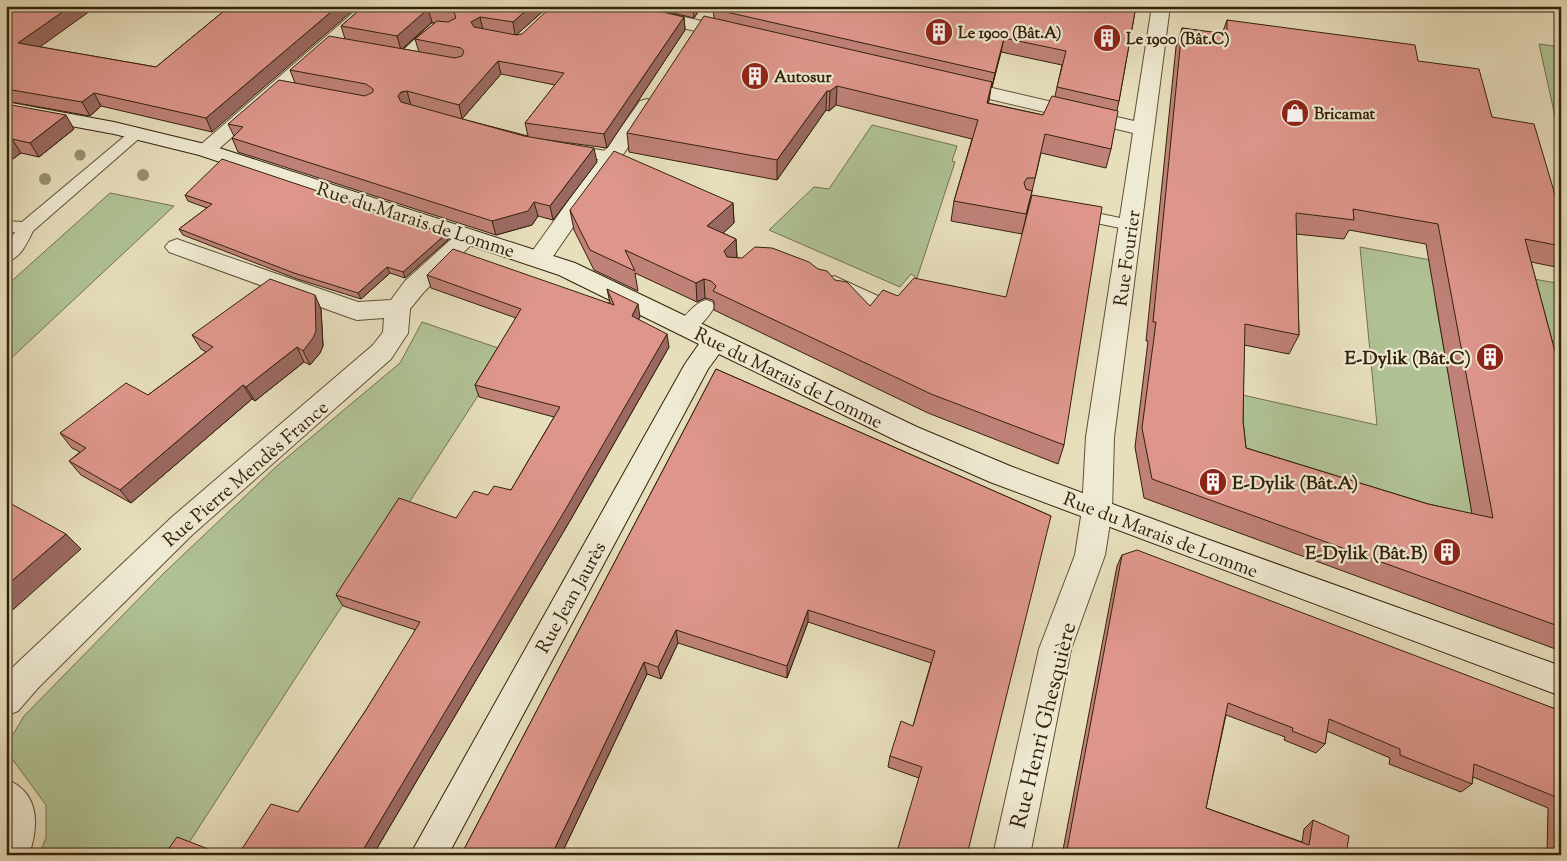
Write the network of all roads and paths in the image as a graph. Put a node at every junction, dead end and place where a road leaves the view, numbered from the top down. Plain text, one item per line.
1 (372, 6) edge
2 (611, 6) edge
3 (713, 6) edge
4 (1161, 6) edge
5 (452, 30) edge
6 (695, 33) junction
7 (754, 39) edge
8 (423, 59) edge
9 (935, 81) edge
10 (660, 87) edge
11 (6, 108) edge
12 (1144, 130) junction
13 (136, 133) junction
14 (556, 148) edge
15 (206, 150) junction
16 (613, 156) junction
17 (1029, 204) edge
18 (1130, 225) junction
19 (6, 226) edge
20 (26, 228) junction
21 (467, 237) junction
22 (177, 247) dead end
23 (6, 256) edge
24 (539, 259) junction
25 (821, 276) edge
26 (872, 300) edge
27 (706, 306) edge
28 (398, 308) junction
29 (686, 327) junction
30 (714, 341) junction
31 (1097, 510) junction
32 (1561, 681) edge
33 (6, 700) edge
34 (6, 797) edge
35 (10, 855) edge
36 (428, 855) edge
37 (1011, 855) edge

1 - 15 street
2 - 6 street
3 - 6 street
4 - 12 street, Rue Fourier
5 - 8 lane
6 - 7 street
9 - 12 street
10 - 16 street
11 - 13 street, Rue du Marais de Lomme
12 - 18 street, Rue Fourier
13 - 15 street, Rue du Marais de Lomme
13 - 20 lane
14 - 16 lane
15 - 21 street, Rue du Marais de Lomme
16 - 24 street
17 - 18 lane
18 - 31 street, Rue Fourier
19 - 20 lane
20 - 23 lane
21 - 24 street, Rue du Marais de Lomme
21 - 28 street
22 - 28 street
24 - 29 street, Rue du Marais de Lomme
25 - 26 lane
27 - 29 lane
28 - 33 street, Rue Pierre Mendès France
29 - 30 street, Rue du Marais de Lomme
30 - 31 street, Rue du Marais de Lomme
30 - 36 street, Rue Jean Jaurès
31 - 32 street, Rue du Marais de Lomme
31 - 37 street, Rue Henri Ghesquière
34 - 35 street

